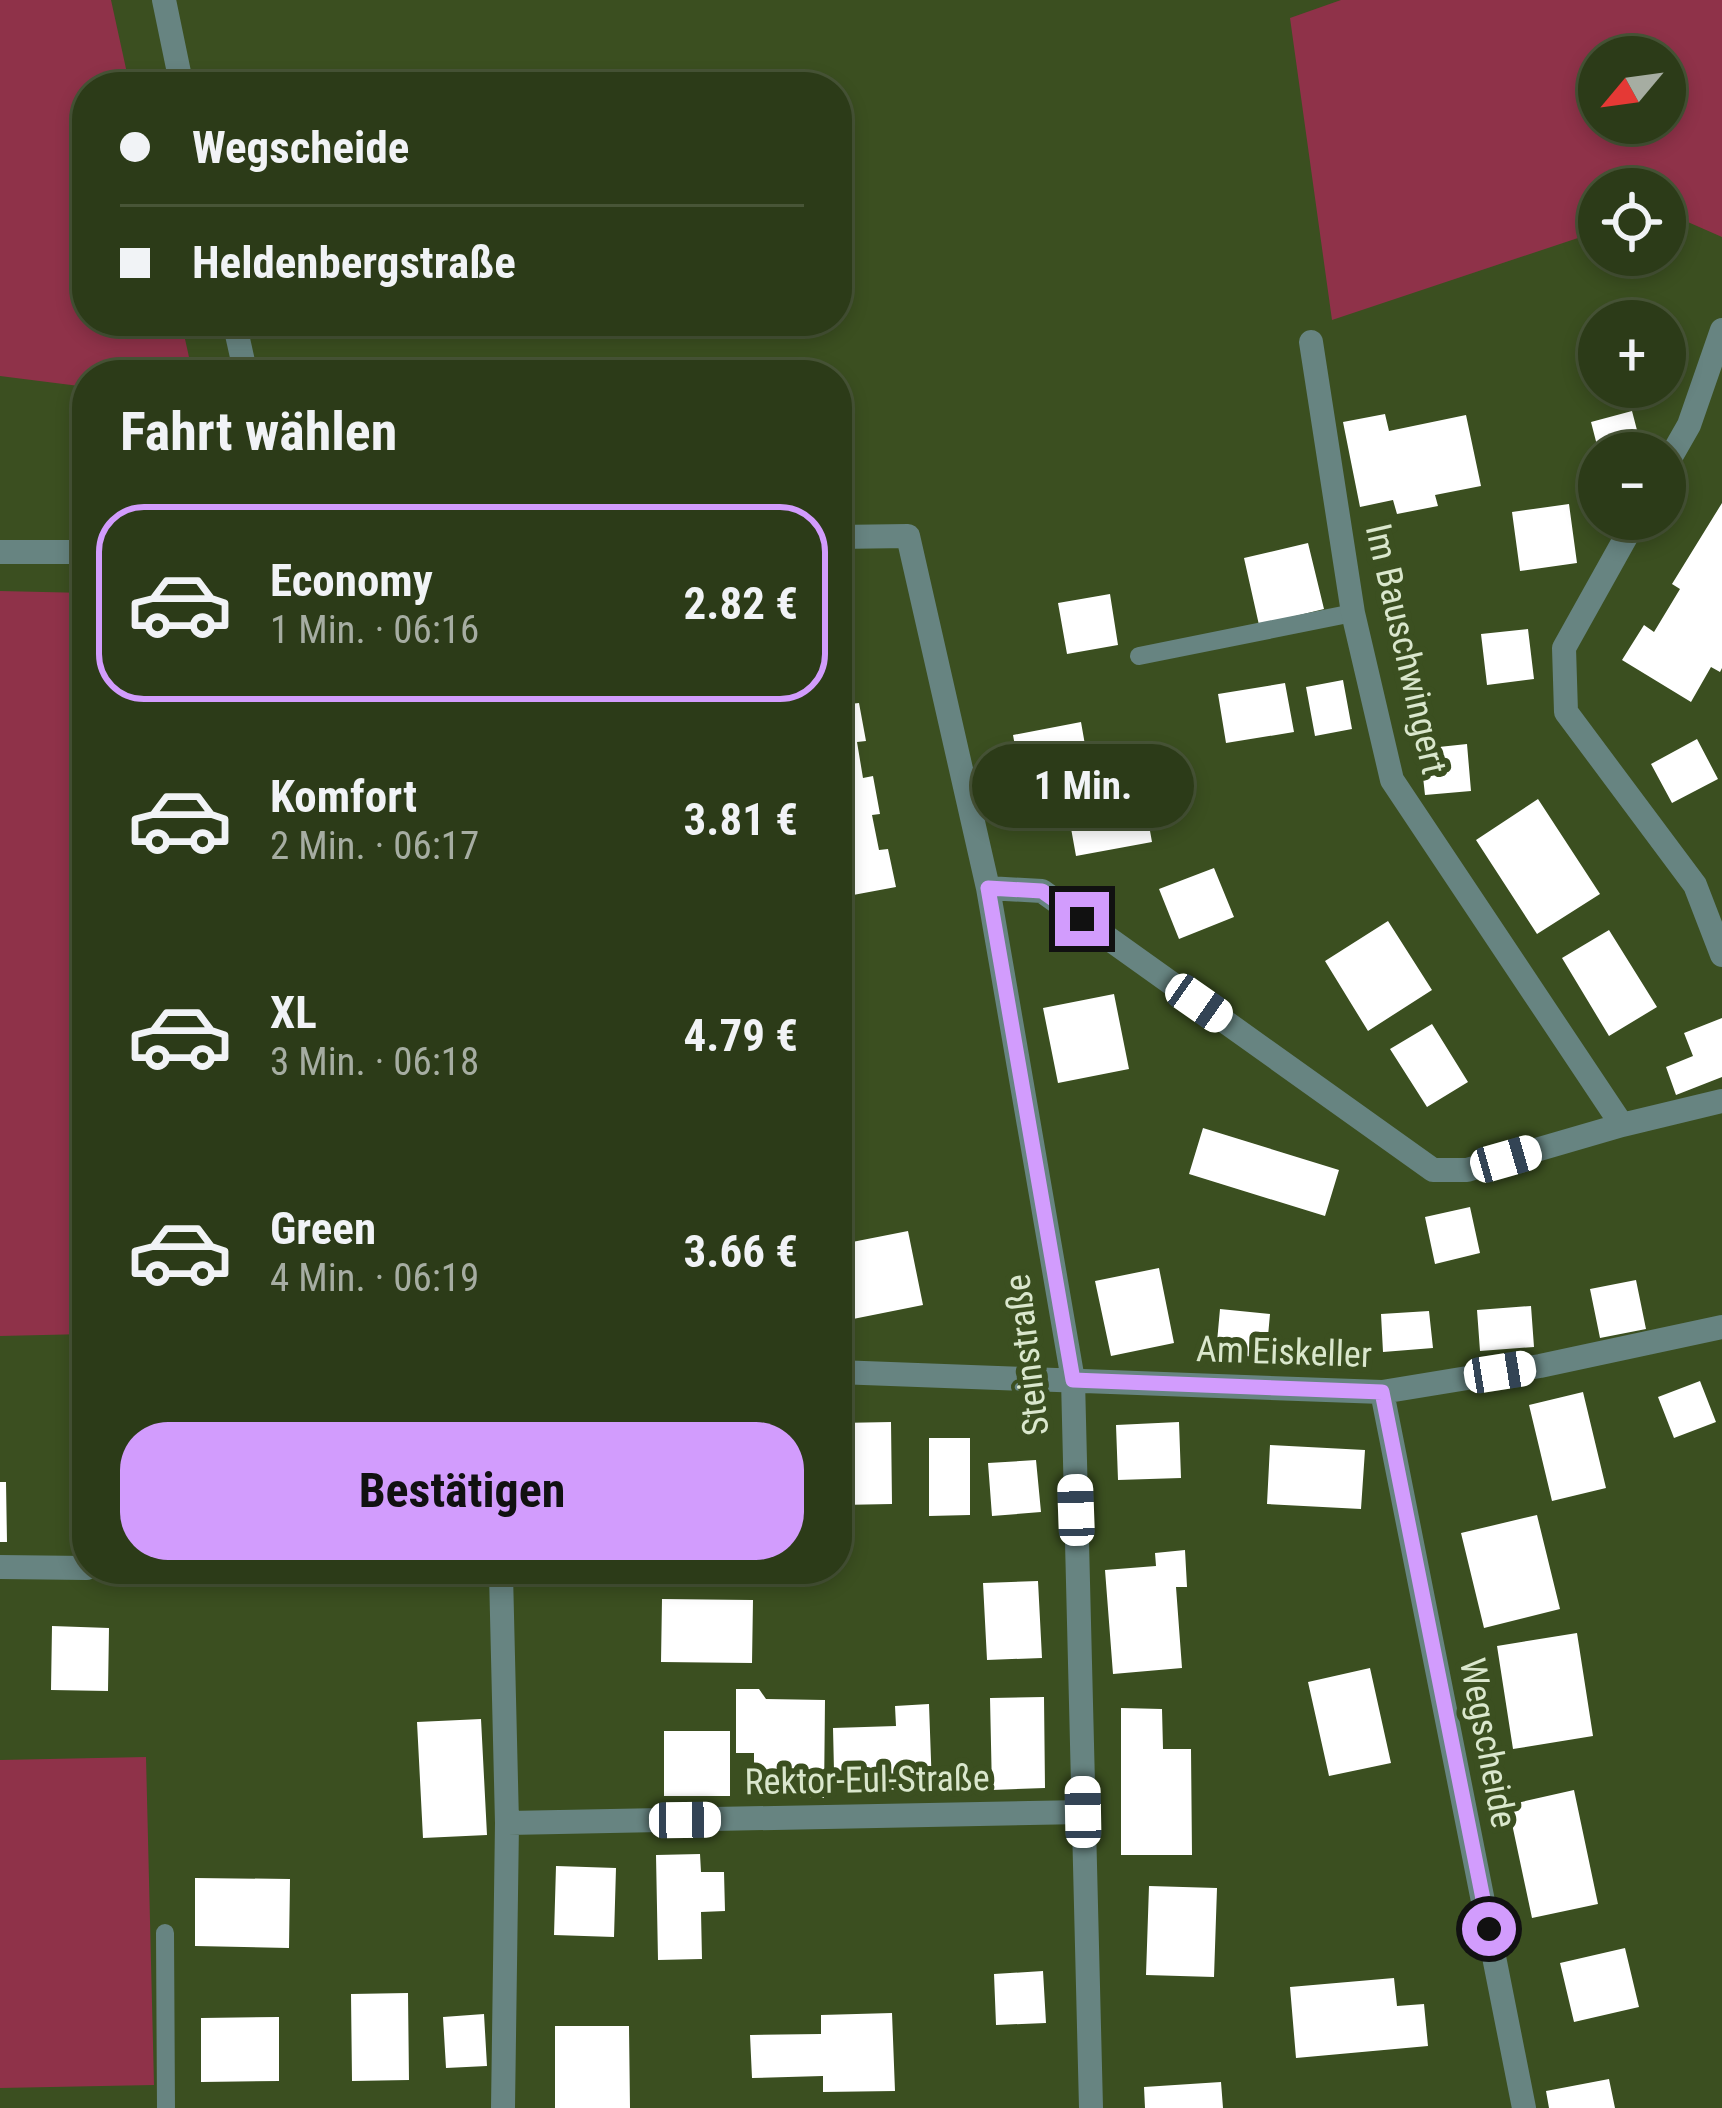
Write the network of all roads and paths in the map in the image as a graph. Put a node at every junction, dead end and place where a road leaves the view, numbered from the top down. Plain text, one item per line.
1 (164, 0) edge
2 (179, 72) edge
3 (1722, 330) edge
4 (1311, 343) dead end
5 (1685, 432) edge
6 (852, 538) edge
7 (1624, 540) edge
8 (0, 552) edge
9 (72, 552) edge
10 (1353, 614) junction
11 (1139, 656) dead end
12 (988, 888) junction
13 (1722, 956) edge
14 (1722, 1101) edge
15 (1622, 1125) junction
16 (1722, 1327) edge
17 (852, 1373) edge
18 (1073, 1380) junction
19 (1382, 1392) junction
20 (0, 1567) edge
21 (72, 1568) edge
22 (501, 1584) edge
23 (1083, 1812) junction
24 (507, 1823) junction
25 (165, 1934) dead end
26 (166, 2108) edge
27 (503, 2108) edge
28 (1091, 2108) edge
29 (1524, 2108) edge

1 - 2 street
3 - 5 street
4 - 10 street, Im Bauschwingert
6 - 12 street, Steinstraße
7 - 13 street
8 - 9 street
10 - 11 lane
10 - 15 street, Im Bauschwingert
12 - 15 street
12 - 18 street, Steinstraße
14 - 15 street
16 - 19 street, Am Eiskeller
17 - 18 street, Am Eiskeller
18 - 19 street, Am Eiskeller
18 - 23 street, Steinstraße
19 - 29 street, Wegscheide
20 - 21 street
22 - 24 street
23 - 24 street, Rektor-Eul-Straße
23 - 28 street, Steinstraße
24 - 27 street
25 - 26 lane

